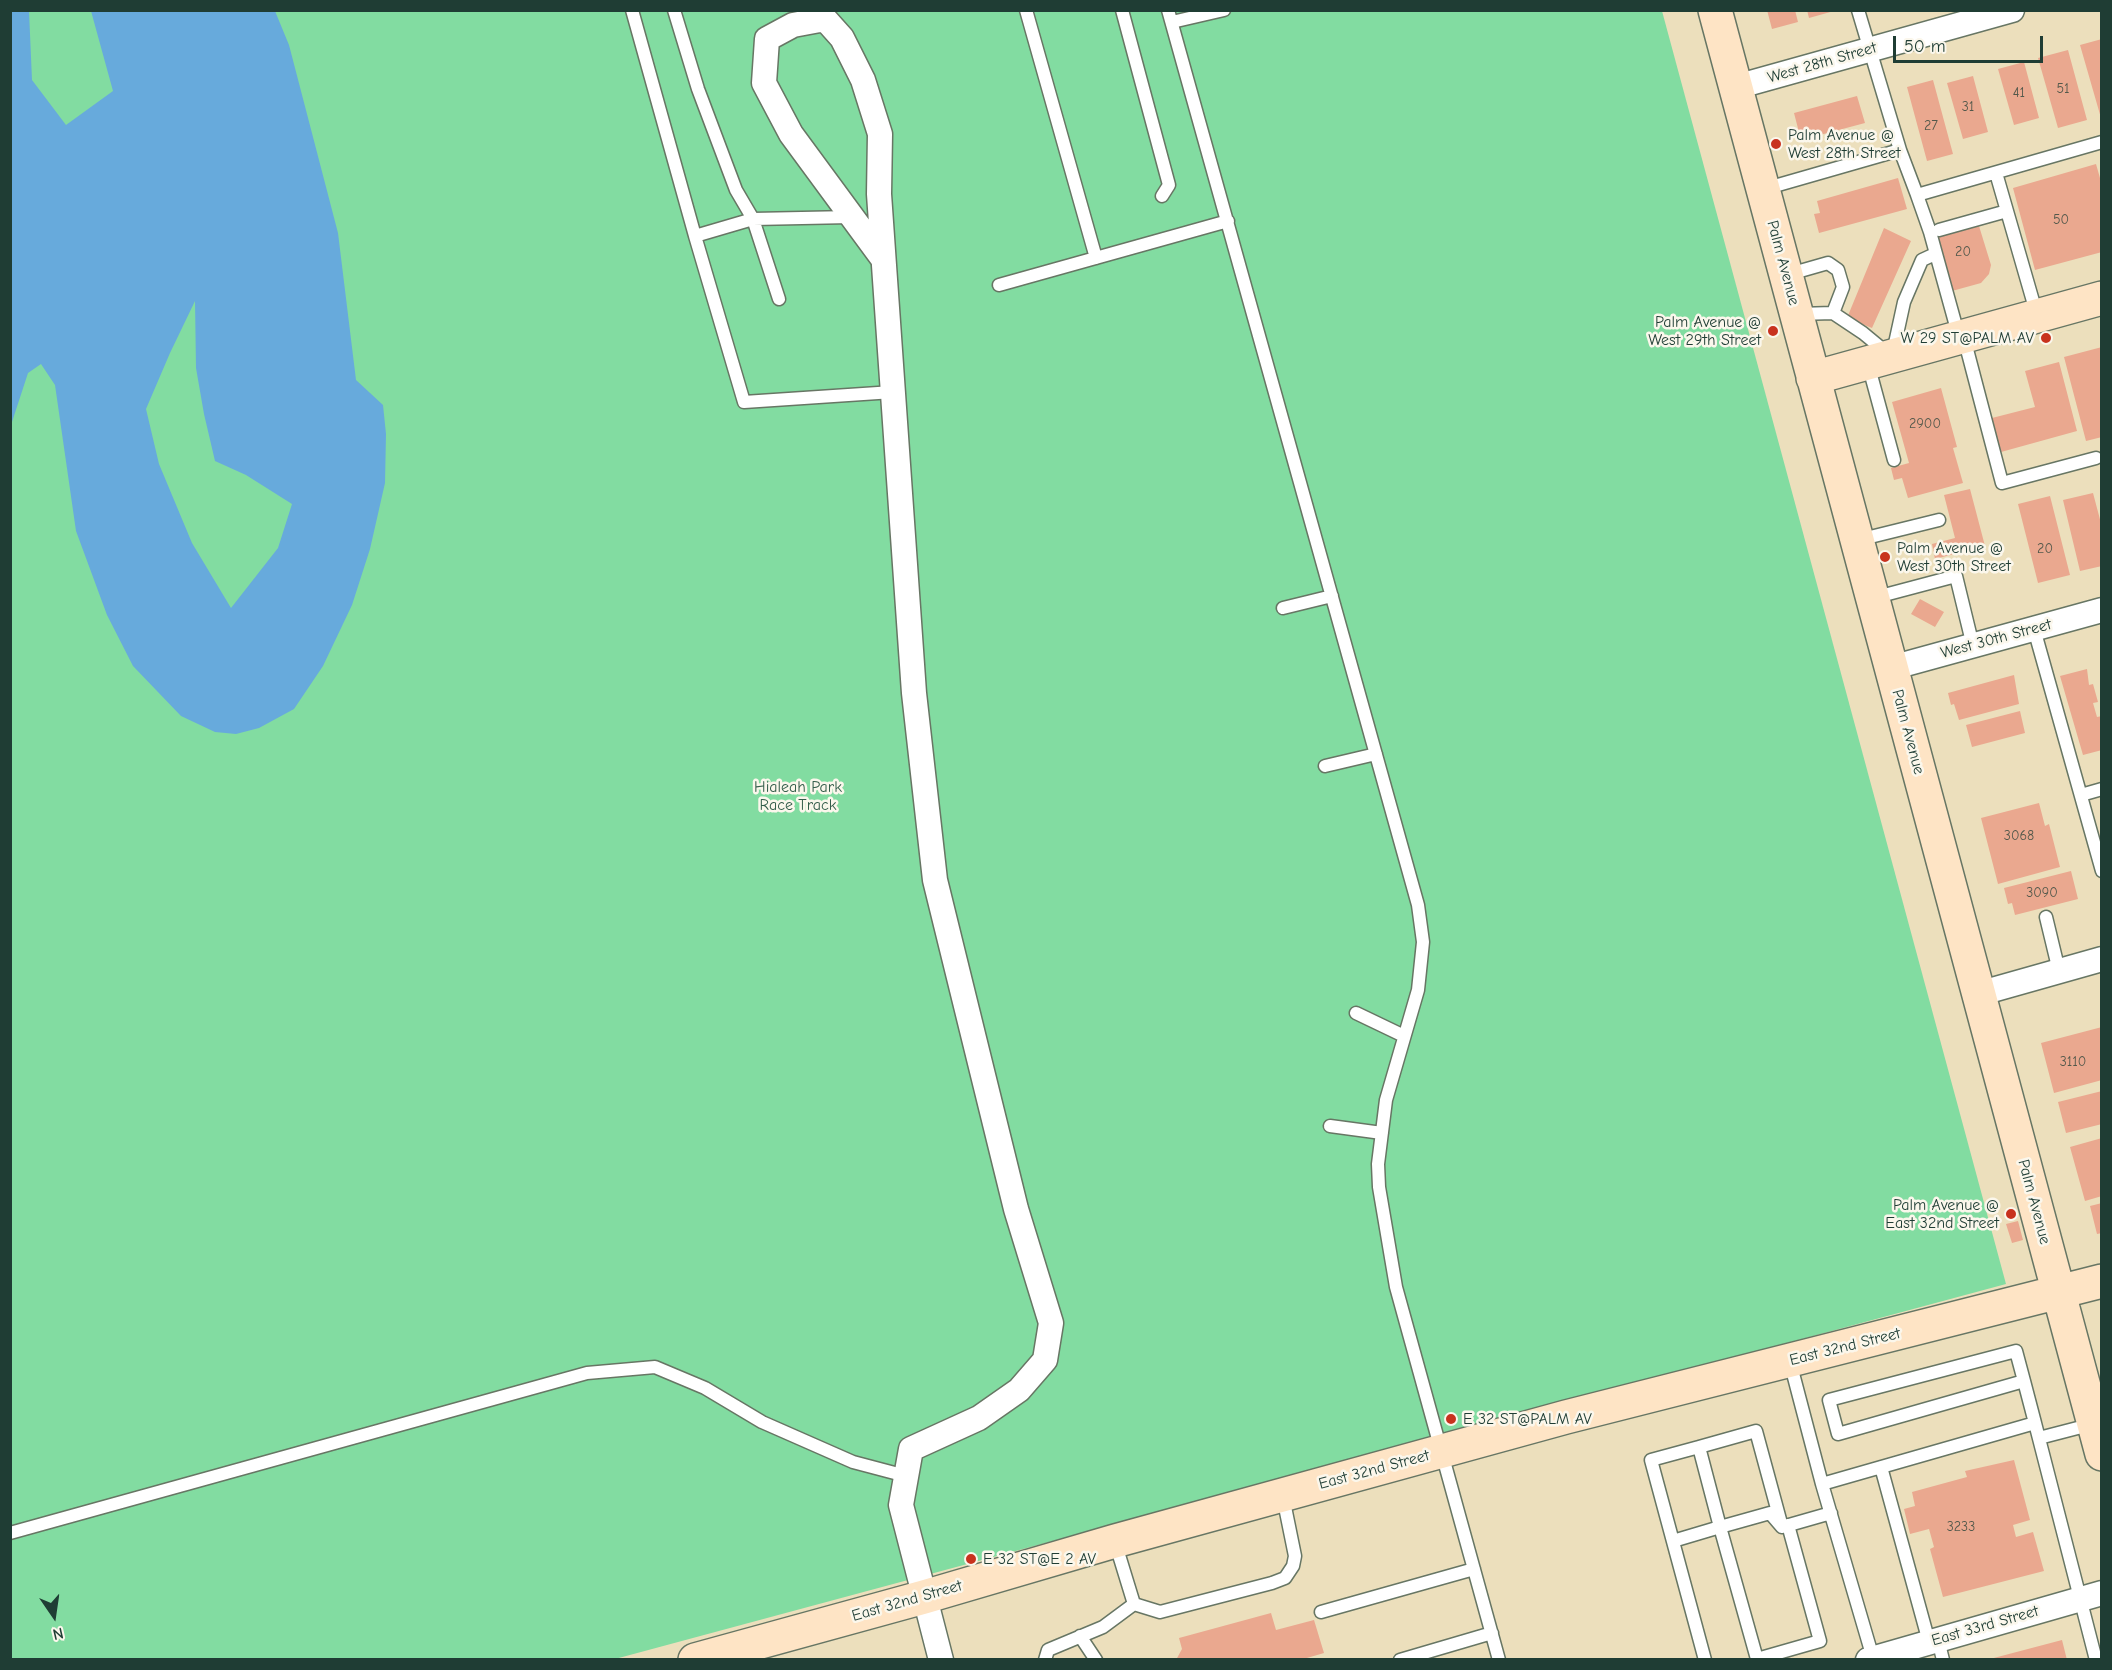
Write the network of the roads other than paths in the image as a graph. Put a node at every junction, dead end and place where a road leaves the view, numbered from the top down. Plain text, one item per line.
1 (632, 10) edge
2 (674, 10) edge
3 (1026, 10) edge
4 (1122, 10) edge
5 (1224, 10) edge
6 (1715, 10) edge
7 (1858, 10) edge
8 (2012, 10) edge
9 (1170, 16) edge
10 (1869, 49) junction
11 (1736, 87) junction
12 (2102, 142) edge
13 (1900, 150) junction
14 (1996, 173) junction
15 (1763, 189) junction
16 (1917, 195) junction
17 (1162, 196) dead end
18 (2007, 211) junction
19 (851, 217) junction
20 (753, 219) junction
21 (1228, 221) junction
22 (1939, 230) dead end
23 (695, 236) junction
24 (1935, 254) junction
25 (1096, 258) junction
26 (883, 259) junction
27 (1786, 275) junction
28 (999, 285) dead end
29 (2102, 298) edge
30 (779, 299) dead end
31 (1833, 313) junction
32 (1796, 314) junction
33 (2037, 316) junction
34 (1961, 337) junction
35 (1880, 360) junction
36 (1813, 378) junction
37 (893, 392) junction
38 (2096, 458) dead end
39 (1894, 460) dead end
40 (1939, 520) dead end
41 (1857, 540) junction
42 (1332, 596) junction
43 (1872, 598) junction
44 (1283, 608) dead end
45 (2102, 610) edge
46 (2034, 629) junction
47 (1973, 646) junction
48 (1891, 668) junction
49 (1376, 754) junction
50 (1325, 766) dead end
51 (2102, 789) edge
52 (2080, 795) junction
53 (2102, 870) edge
54 (2046, 917) dead end
55 (2102, 959) edge
56 (2059, 971) junction
57 (1978, 994) junction
58 (1356, 1013) dead end
59 (1404, 1036) junction
60 (1330, 1126) dead end
61 (1382, 1133) junction
62 (2102, 1281) edge
63 (2058, 1293) junction
64 (1790, 1360) junction
65 (2024, 1381) junction
66 (2035, 1423) junction
67 (2039, 1438) junction
68 (2097, 1439) edge
69 (1699, 1447) junction
70 (1441, 1451) junction
71 (1881, 1467) junction
72 (906, 1476) junction
73 (1822, 1484) junction
74 (1283, 1495) junction
75 (1831, 1513) junction
76 (1785, 1526) junction
77 (1720, 1527) junction
78 (10, 1533) edge
79 (1115, 1540) junction
80 (1673, 1541) junction
81 (1474, 1569) junction
82 (2091, 1596) edge
83 (924, 1597) junction
84 (1134, 1604) junction
85 (1321, 1612) dead end
86 (1492, 1633) junction
87 (1080, 1636) junction
88 (1937, 1647) edge
89 (694, 1659) edge
90 (941, 1659) edge
91 (1045, 1659) edge
92 (1096, 1659) edge
93 (1400, 1659) edge
94 (1499, 1659) edge
95 (1705, 1659) edge
96 (1756, 1659) edge
97 (1870, 1659) edge
98 (2096, 1659) edge

1 - 23 lane
2 - 20 lane
3 - 25 lane
4 - 17 lane
5 - 9 lane
6 - 11 street, Palm Avenue
7 - 10 lane
8 - 10 street, West 28th Street
9 - 21 lane
10 - 11 street, West 28th Street
10 - 13 lane
11 - 15 street, Palm Avenue
12 - 14 lane
13 - 15 lane
13 - 16 lane
14 - 16 lane
14 - 18 lane
15 - 27 street, Palm Avenue
16 - 24 lane
18 - 22 lane
18 - 33 lane
19 - 20 lane
19 - 26 street
19 - 26 street
20 - 23 lane
20 - 30 lane
21 - 25 lane
21 - 42 lane
23 - 37 lane
24 - 34 lane
24 - 35 lane
25 - 28 lane
26 - 37 street
27 - 31 lane
27 - 32 street, Palm Avenue
29 - 33 street
31 - 32 lane
31 - 35 lane
32 - 36 street, Palm Avenue
33 - 34 street
34 - 35 street
34 - 38 lane
35 - 36 street
35 - 39 lane
36 - 41 street, Palm Avenue
37 - 72 street
40 - 41 lane
41 - 43 street, Palm Avenue
42 - 44 lane
42 - 49 lane
43 - 47 lane
43 - 48 street, Palm Avenue
45 - 46 street, West 30th Street
46 - 47 street, West 30th Street
46 - 52 lane
47 - 48 street, West 30th Street
48 - 57 street, Palm Avenue
49 - 50 lane
49 - 59 lane
51 - 52 lane
52 - 53 lane
54 - 56 lane
55 - 56 street
56 - 57 street
57 - 63 street, Palm Avenue
58 - 59 lane
59 - 61 lane
60 - 61 lane
61 - 70 lane
62 - 63 street, East 32nd Street
63 - 64 street, East 32nd Street
63 - 68 street, Palm Avenue
64 - 70 street, East 32nd Street
64 - 73 lane
65 - 65 lane
65 - 66 lane
66 - 67 lane
66 - 71 lane
67 - 68 lane
67 - 82 lane
69 - 76 lane
69 - 77 lane
69 - 80 lane
70 - 74 street, East 32nd Street
70 - 81 lane
71 - 73 lane
71 - 88 lane
72 - 78 lane
72 - 83 street
73 - 75 lane
74 - 79 street, East 32nd Street
74 - 84 lane
75 - 76 lane
75 - 97 lane
76 - 77 lane
76 - 96 lane
77 - 80 lane
77 - 96 lane
79 - 83 street, East 32nd Street
79 - 84 lane
80 - 95 lane
81 - 85 lane
81 - 86 lane
82 - 88 street, East 33rd Street
82 - 98 lane
83 - 89 street, East 32nd Street
83 - 90 street
84 - 87 lane
86 - 93 lane
86 - 94 lane
87 - 91 lane
87 - 92 lane
88 - 97 street, East 33rd Street

